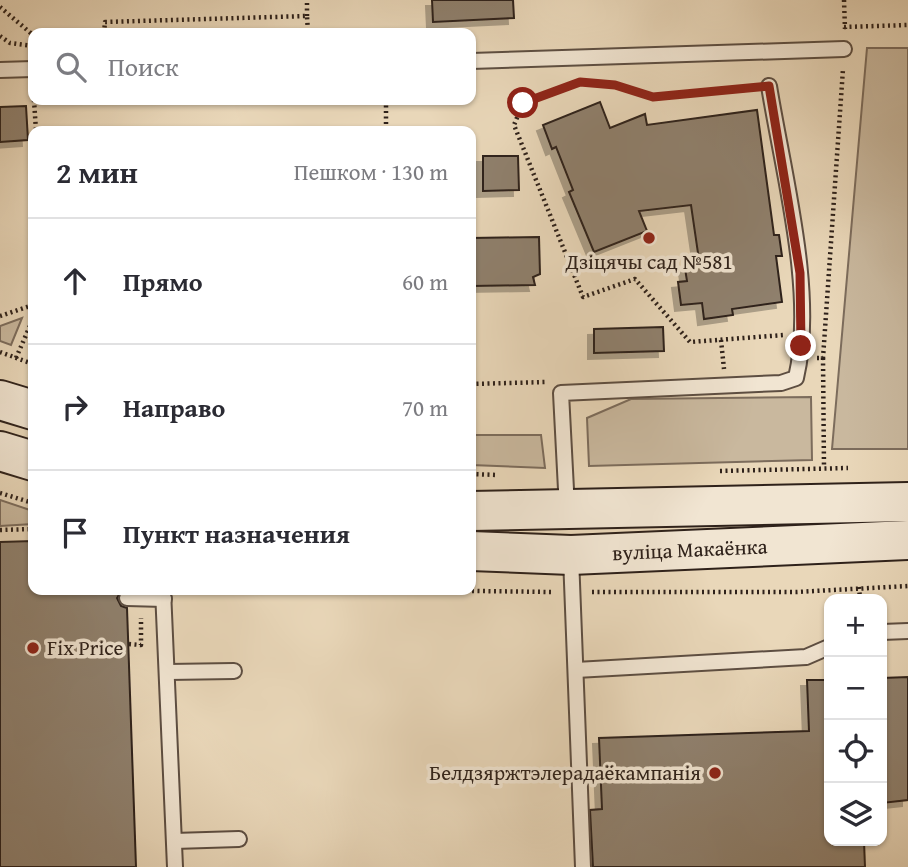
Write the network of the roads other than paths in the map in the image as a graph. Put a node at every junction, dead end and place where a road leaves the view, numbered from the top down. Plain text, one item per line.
1 (844, 49) road end
2 (476, 61) edge
3 (28, 69) edge
4 (0, 70) edge
5 (769, 86) road end
6 (0, 400) edge
7 (28, 408) edge
8 (0, 451) edge
9 (28, 459) edge
10 (908, 502) edge
11 (568, 509) junction
12 (476, 511) edge
13 (908, 540) edge
14 (476, 551) edge
15 (571, 555) junction
16 (156, 595) edge
17 (163, 595) edge
18 (134, 598) road end
19 (908, 631) edge
20 (887, 632) edge
21 (824, 649) edge
22 (576, 670) junction
23 (234, 671) dead end
24 (168, 672) junction
25 (239, 839) dead end
26 (174, 841) junction
27 (175, 867) edge
28 (583, 867) edge

1 - 2 lane
3 - 4 lane
5 - 11 lane
6 - 7 street
8 - 9 street
10 - 11 street, вуліца Макаёнка
11 - 12 street, вуліца Макаёнка
11 - 15 street
13 - 15 street, вуліца Макаёнка
14 - 15 street, вуліца Макаёнка
15 - 22 lane
16 - 18 lane
17 - 24 lane
19 - 20 lane
21 - 22 lane
22 - 28 lane
23 - 24 lane
24 - 26 lane
25 - 26 lane
26 - 27 lane

